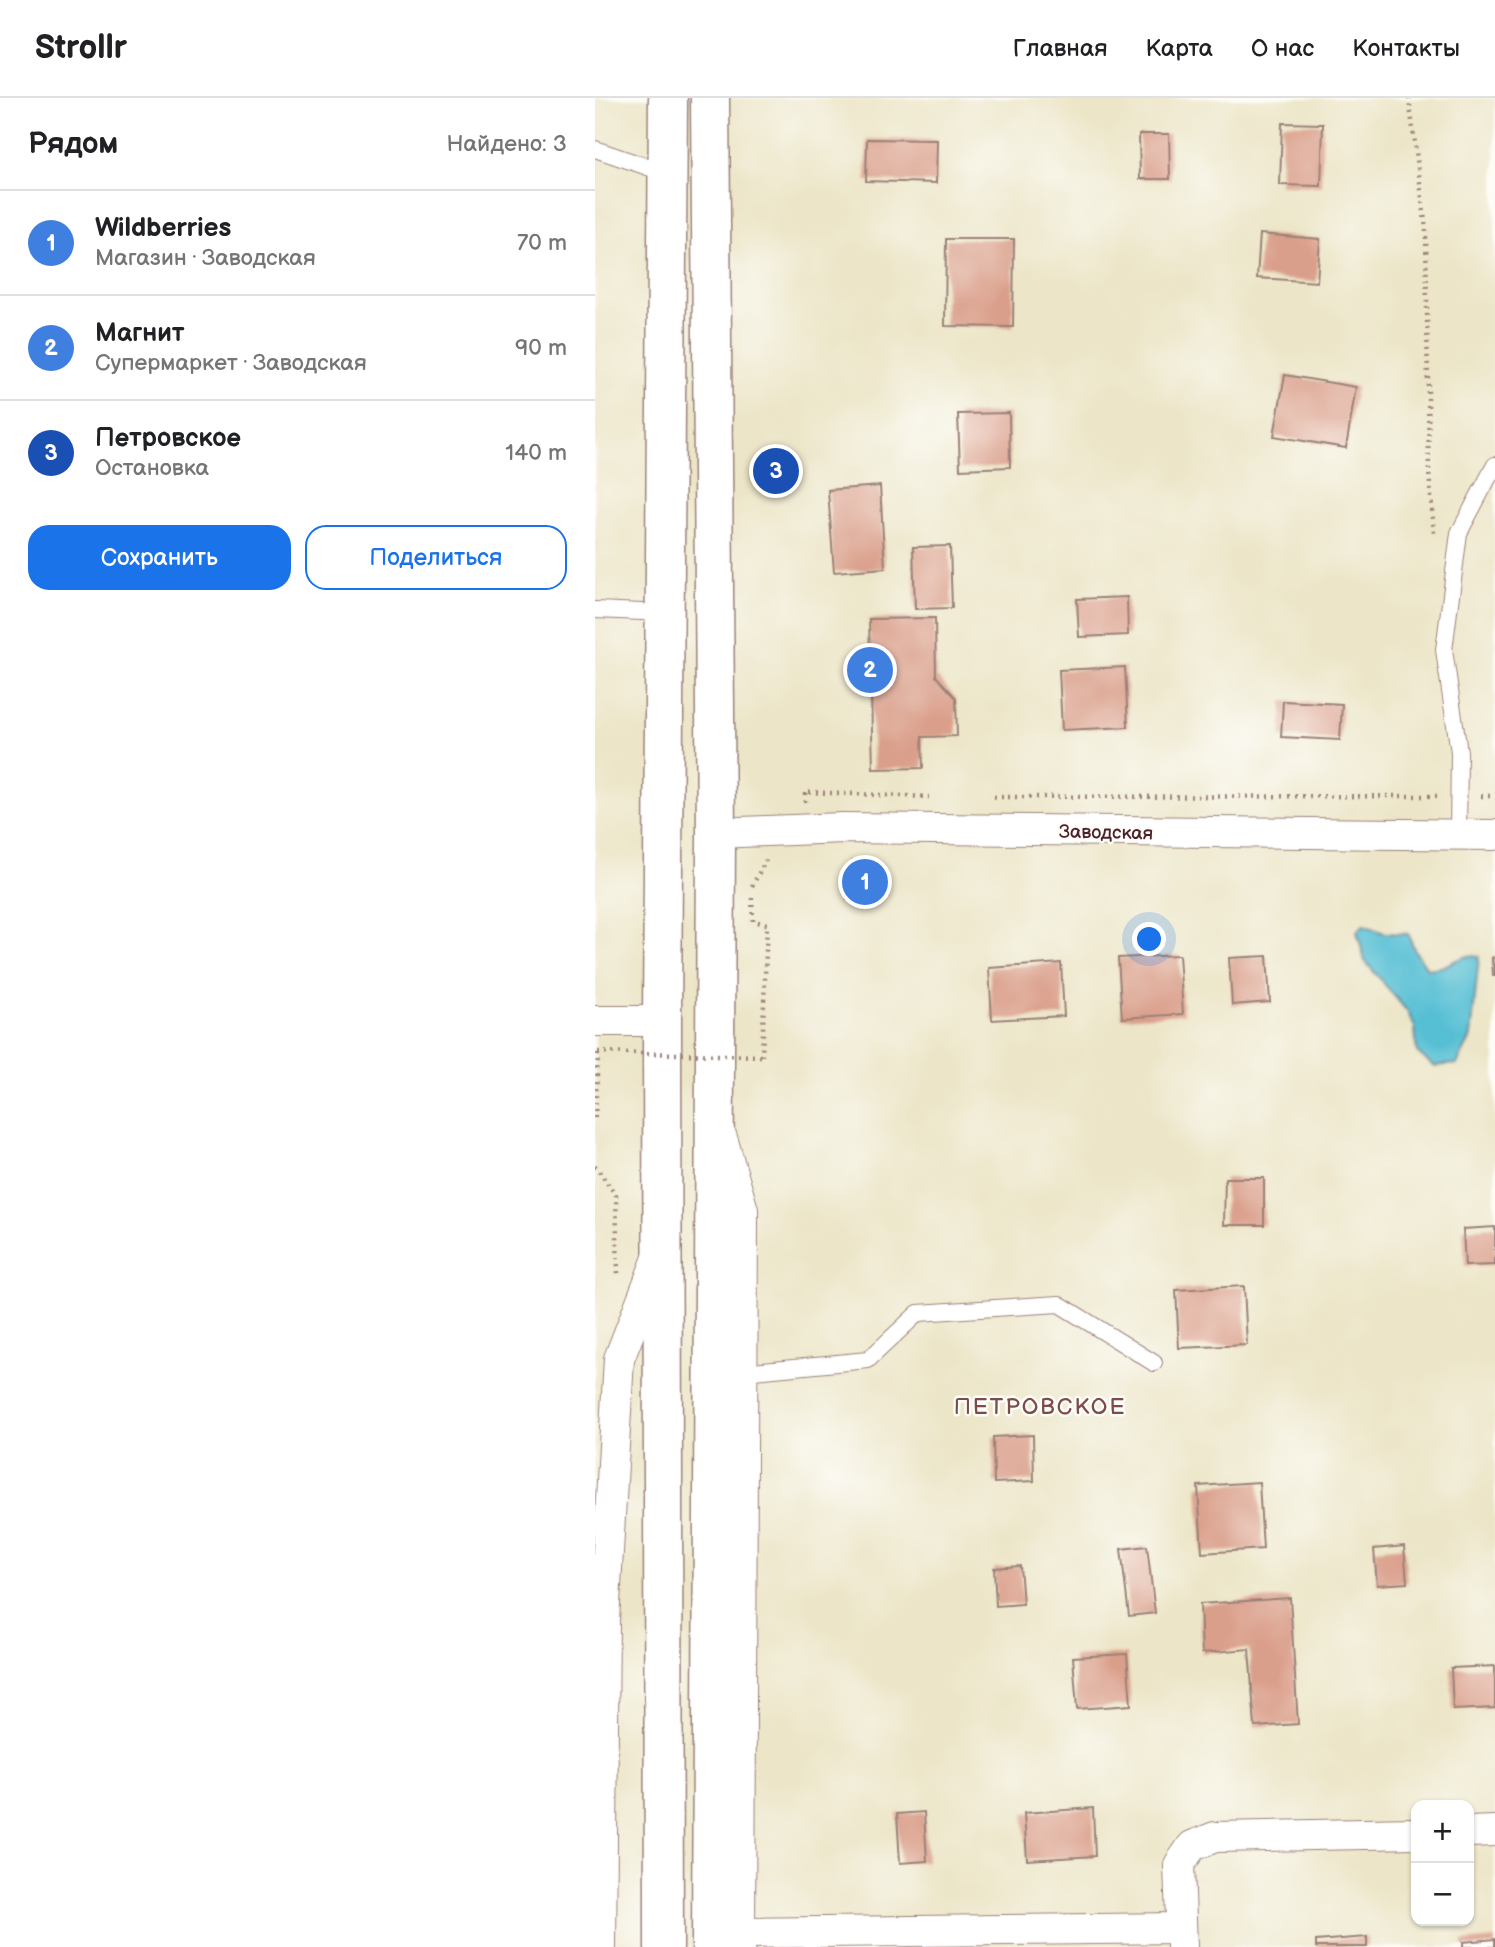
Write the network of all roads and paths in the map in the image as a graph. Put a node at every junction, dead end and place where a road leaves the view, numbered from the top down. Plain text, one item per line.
1 (668, 98) edge
2 (710, 98) edge
3 (1409, 98) edge
4 (595, 149) edge
5 (670, 175) junction
6 (1495, 465) edge
7 (1435, 540) dead end
8 (595, 611) edge
9 (666, 613) junction
10 (1424, 796) dead end
11 (936, 797) dead end
12 (991, 797) dead end
13 (806, 830) junction
14 (716, 832) junction
15 (1495, 835) edge
16 (1458, 836) junction
17 (772, 854) dead end
18 (595, 1021) edge
19 (662, 1021) junction
20 (715, 1113) junction
21 (595, 1118) edge
22 (595, 1167) edge
23 (663, 1245) junction
24 (618, 1278) dead end
25 (607, 1358) edge
26 (1154, 1363) dead end
27 (742, 1372) junction
28 (1495, 1831) edge
29 (1474, 1832) edge
30 (1411, 1833) edge
31 (1181, 1937) edge
32 (730, 1942) edge
33 (601, 1947) edge
34 (664, 1947) edge

1 - 5 highway
2 - 14 highway
3 - 7 path
4 - 5 lane
5 - 9 highway
6 - 16 lane
8 - 9 lane
9 - 19 highway
10 - 12 path
11 - 13 path
13 - 14 street, Заводская
13 - 16 street, Заводская
14 - 20 highway
15 - 16 street, Заводская
17 - 21 path, bridge
18 - 19 street
19 - 23 highway
20 - 27 street
20 - 32 highway
22 - 24 path
23 - 25 street
23 - 34 highway
25 - 33 street
26 - 27 lane
27 - 32 street
28 - 29 street
30 - 31 street
31 - 32 street

